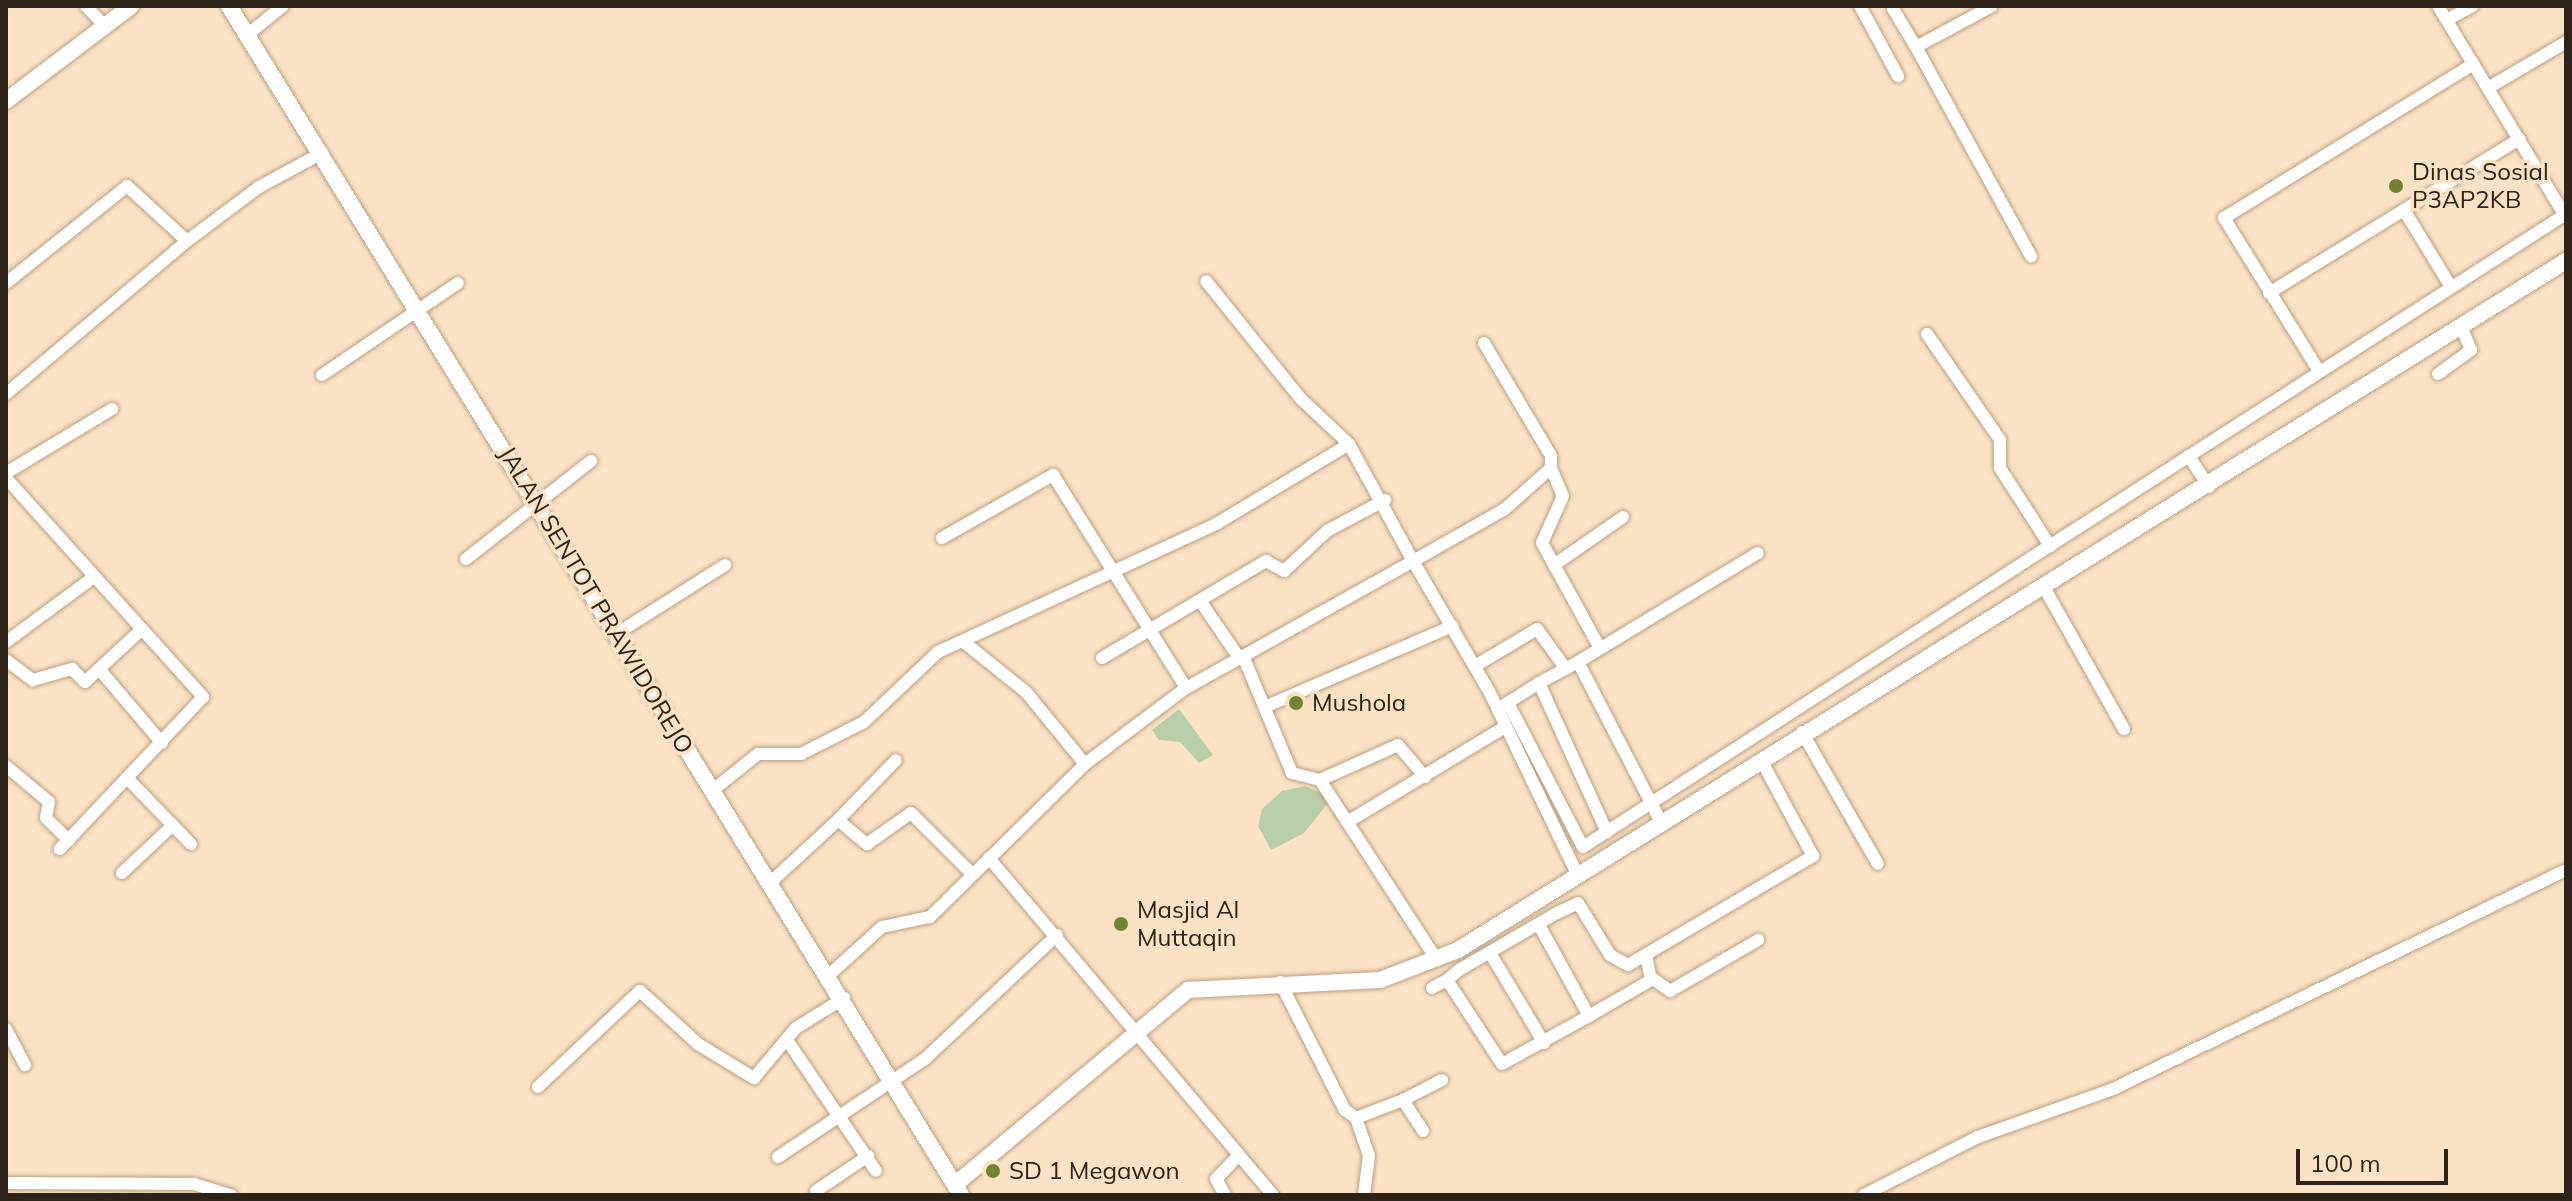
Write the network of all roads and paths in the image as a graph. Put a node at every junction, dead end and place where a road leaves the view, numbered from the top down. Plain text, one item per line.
1 (86, 6) edge
2 (131, 6) edge
3 (229, 6) edge
4 (283, 6) edge
5 (1860, 6) edge
6 (1992, 6) edge
7 (2438, 6) edge
8 (2472, 6) edge
9 (1894, 7) edge
10 (2447, 20) junction
11 (103, 24) junction
12 (247, 35) junction
13 (2566, 42) edge
14 (1916, 47) junction
15 (2473, 64) junction
16 (1898, 76) dead end
17 (2488, 88) junction
18 (6, 101) edge
19 (2519, 139) junction
20 (322, 153) junction
21 (2404, 210) junction
22 (2565, 216) edge
23 (187, 241) junction
24 (2031, 256) dead end
25 (2566, 261) edge
26 (1206, 281) dead end
27 (6, 283) edge
28 (458, 283) dead end
29 (2451, 287) junction
30 (2269, 293) junction
31 (416, 306) junction
32 (2464, 333) junction
33 (1927, 334) dead end
34 (1484, 343) dead end
35 (2319, 371) junction
36 (2438, 374) dead end
37 (322, 375) dead end
38 (6, 394) edge
39 (112, 409) dead end
40 (1349, 444) junction
41 (591, 461) dead end
42 (1551, 468) junction
43 (2198, 471) junction
44 (6, 476) edge
45 (1385, 500) junction
46 (536, 504) junction
47 (1623, 517) dead end
48 (942, 538) dead end
49 (2050, 546) junction
50 (1758, 553) dead end
51 (466, 559) dead end
52 (1413, 561) junction
53 (725, 565) dead end
54 (1554, 565) junction
55 (1112, 576) junction
56 (94, 577) junction
57 (2045, 589) junction
58 (1201, 602) junction
59 (1453, 626) junction
60 (142, 629) junction
61 (1150, 633) junction
62 (616, 634) junction
63 (6, 642) edge
64 (965, 643) junction
65 (1600, 648) junction
66 (1241, 657) junction
67 (1102, 658) dead end
68 (6, 660) edge
69 (1475, 666) junction
70 (1572, 666) junction
71 (99, 669) junction
72 (1539, 683) junction
73 (1839, 684) junction
74 (1186, 688) junction
75 (1852, 703) junction
76 (1267, 706) junction
77 (1503, 706) junction
78 (1505, 727) junction
79 (2124, 729) dead end
80 (1803, 734) junction
81 (162, 743) junction
82 (1731, 753) junction
83 (896, 760) dead end
84 (1763, 763) junction
85 (1085, 764) junction
86 (6, 766) edge
87 (1742, 771) junction
88 (1425, 777) junction
89 (127, 778) junction
90 (1320, 780) junction
91 (713, 790) junction
92 (1653, 805) junction
93 (838, 820) junction
94 (1349, 821) junction
95 (1661, 822) junction
96 (173, 825) junction
97 (1607, 832) junction
98 (191, 844) dead end
99 (989, 858) junction
100 (1878, 864) dead end
101 (2566, 870) edge
102 (122, 873) dead end
103 (972, 874) junction
104 (1578, 876) junction
105 (772, 881) junction
106 (1552, 904) junction
107 (1539, 925) junction
108 (1510, 928) junction
109 (1057, 935) junction
110 (1758, 940) dead end
111 (1490, 953) junction
112 (1646, 955) junction
113 (1437, 960) junction
114 (829, 975) junction
115 (1652, 978) junction
116 (1447, 980) junction
117 (1280, 982) junction
118 (1432, 988) dead end
119 (844, 998) junction
120 (1589, 1016) junction
121 (6, 1029) edge
122 (1136, 1029) junction
123 (787, 1040) junction
124 (1544, 1043) junction
125 (25, 1065) dead end
126 (1442, 1080) dead end
127 (896, 1081) junction
128 (538, 1087) dead end
129 (1403, 1100) junction
130 (841, 1113) junction
131 (1356, 1118) junction
132 (1423, 1131) dead end
133 (1239, 1155) junction
134 (868, 1156) junction
135 (778, 1157) dead end
136 (876, 1171) dead end
137 (6, 1183) edge
138 (959, 1189) edge
139 (816, 1191) dead end
140 (231, 1195) edge
141 (1225, 1195) edge
142 (1273, 1195) edge
143 (1364, 1195) edge
144 (1864, 1195) edge

1 - 11 street
2 - 11 street
3 - 12 street, JALAN SENTOT PRAWIDOREJO
4 - 12 street
5 - 16 street
6 - 14 street
7 - 10 street
8 - 10 street
9 - 14 street
10 - 15 street
11 - 18 street
12 - 20 street, JALAN SENTOT PRAWIDOREJO
13 - 17 street
14 - 24 street
15 - 17 street
15 - 30 street
17 - 19 street
19 - 21 street
19 - 22 street
20 - 23 street
20 - 31 street, JALAN SENTOT PRAWIDOREJO
21 - 29 street
21 - 30 street
22 - 29 street
23 - 27 street
23 - 38 street
25 - 32 street
26 - 40 street
28 - 31 street
29 - 35 street
30 - 35 street
31 - 37 street
31 - 46 street, JALAN SENTOT PRAWIDOREJO
32 - 36 street
32 - 43 street
33 - 49 street
34 - 42 street
35 - 43 street
39 - 44 street
40 - 45 street
40 - 55 street
41 - 46 street
42 - 52 street
42 - 54 street
43 - 49 street
43 - 57 street
44 - 56 street
45 - 52 street
45 - 58 street
46 - 51 street
46 - 62 street, JALAN SENTOT PRAWIDOREJO
47 - 54 street
48 - 55 street
49 - 73 street
50 - 65 street
52 - 59 street
52 - 66 street
53 - 62 street
54 - 65 street
55 - 61 street
55 - 64 street
56 - 60 street
56 - 63 street
57 - 75 street
57 - 79 street
58 - 61 street
58 - 66 street
59 - 69 street
59 - 76 street
60 - 71 street
60 - 81 street
61 - 67 street
61 - 74 street
62 - 91 street, JALAN SENTOT PRAWIDOREJO
64 - 85 street
64 - 91 street
65 - 70 street
66 - 74 street
66 - 76 street
68 - 71 street
69 - 70 street
69 - 77 street
70 - 72 street
70 - 92 street
71 - 81 street
72 - 77 street
72 - 97 street
73 - 75 street
73 - 82 street
74 - 85 street
75 - 80 street
76 - 90 street
77 - 78 street
77 - 97 street
78 - 88 street
78 - 104 street
80 - 84 street
80 - 100 street
81 - 89 street
82 - 87 street
82 - 92 street
83 - 93 street
84 - 87 street
84 - 112 street
85 - 99 street
86 - 89 street
87 - 95 street
88 - 90 street
88 - 94 street
89 - 96 street
90 - 94 street
91 - 105 street, JALAN SENTOT PRAWIDOREJO
92 - 95 street
92 - 97 street
93 - 103 street
93 - 105 street
94 - 113 street
95 - 104 street
96 - 98 street
96 - 102 street
99 - 103 street
99 - 109 street
101 - 144 street
103 - 114 street
104 - 106 street
105 - 114 street, JALAN SENTOT PRAWIDOREJO
106 - 107 street
106 - 108 street
106 - 112 street
107 - 108 street
107 - 120 street
108 - 111 street
108 - 113 street
109 - 122 street
109 - 127 street
110 - 115 street
111 - 116 street
111 - 124 street
112 - 115 street
113 - 117 street
114 - 119 street, JALAN SENTOT PRAWIDOREJO
115 - 120 street
116 - 118 street
116 - 124 street
117 - 122 street
117 - 131 street
119 - 123 street
119 - 127 street, JALAN SENTOT PRAWIDOREJO
120 - 124 street
121 - 125 street
122 - 133 street
122 - 138 street
123 - 128 street
123 - 130 street
126 - 129 street
127 - 130 street
127 - 138 street, JALAN SENTOT PRAWIDOREJO
129 - 131 street
129 - 132 street
130 - 134 street
130 - 135 street
131 - 143 street
133 - 141 street
133 - 142 street
134 - 136 street
134 - 139 street
137 - 140 street

